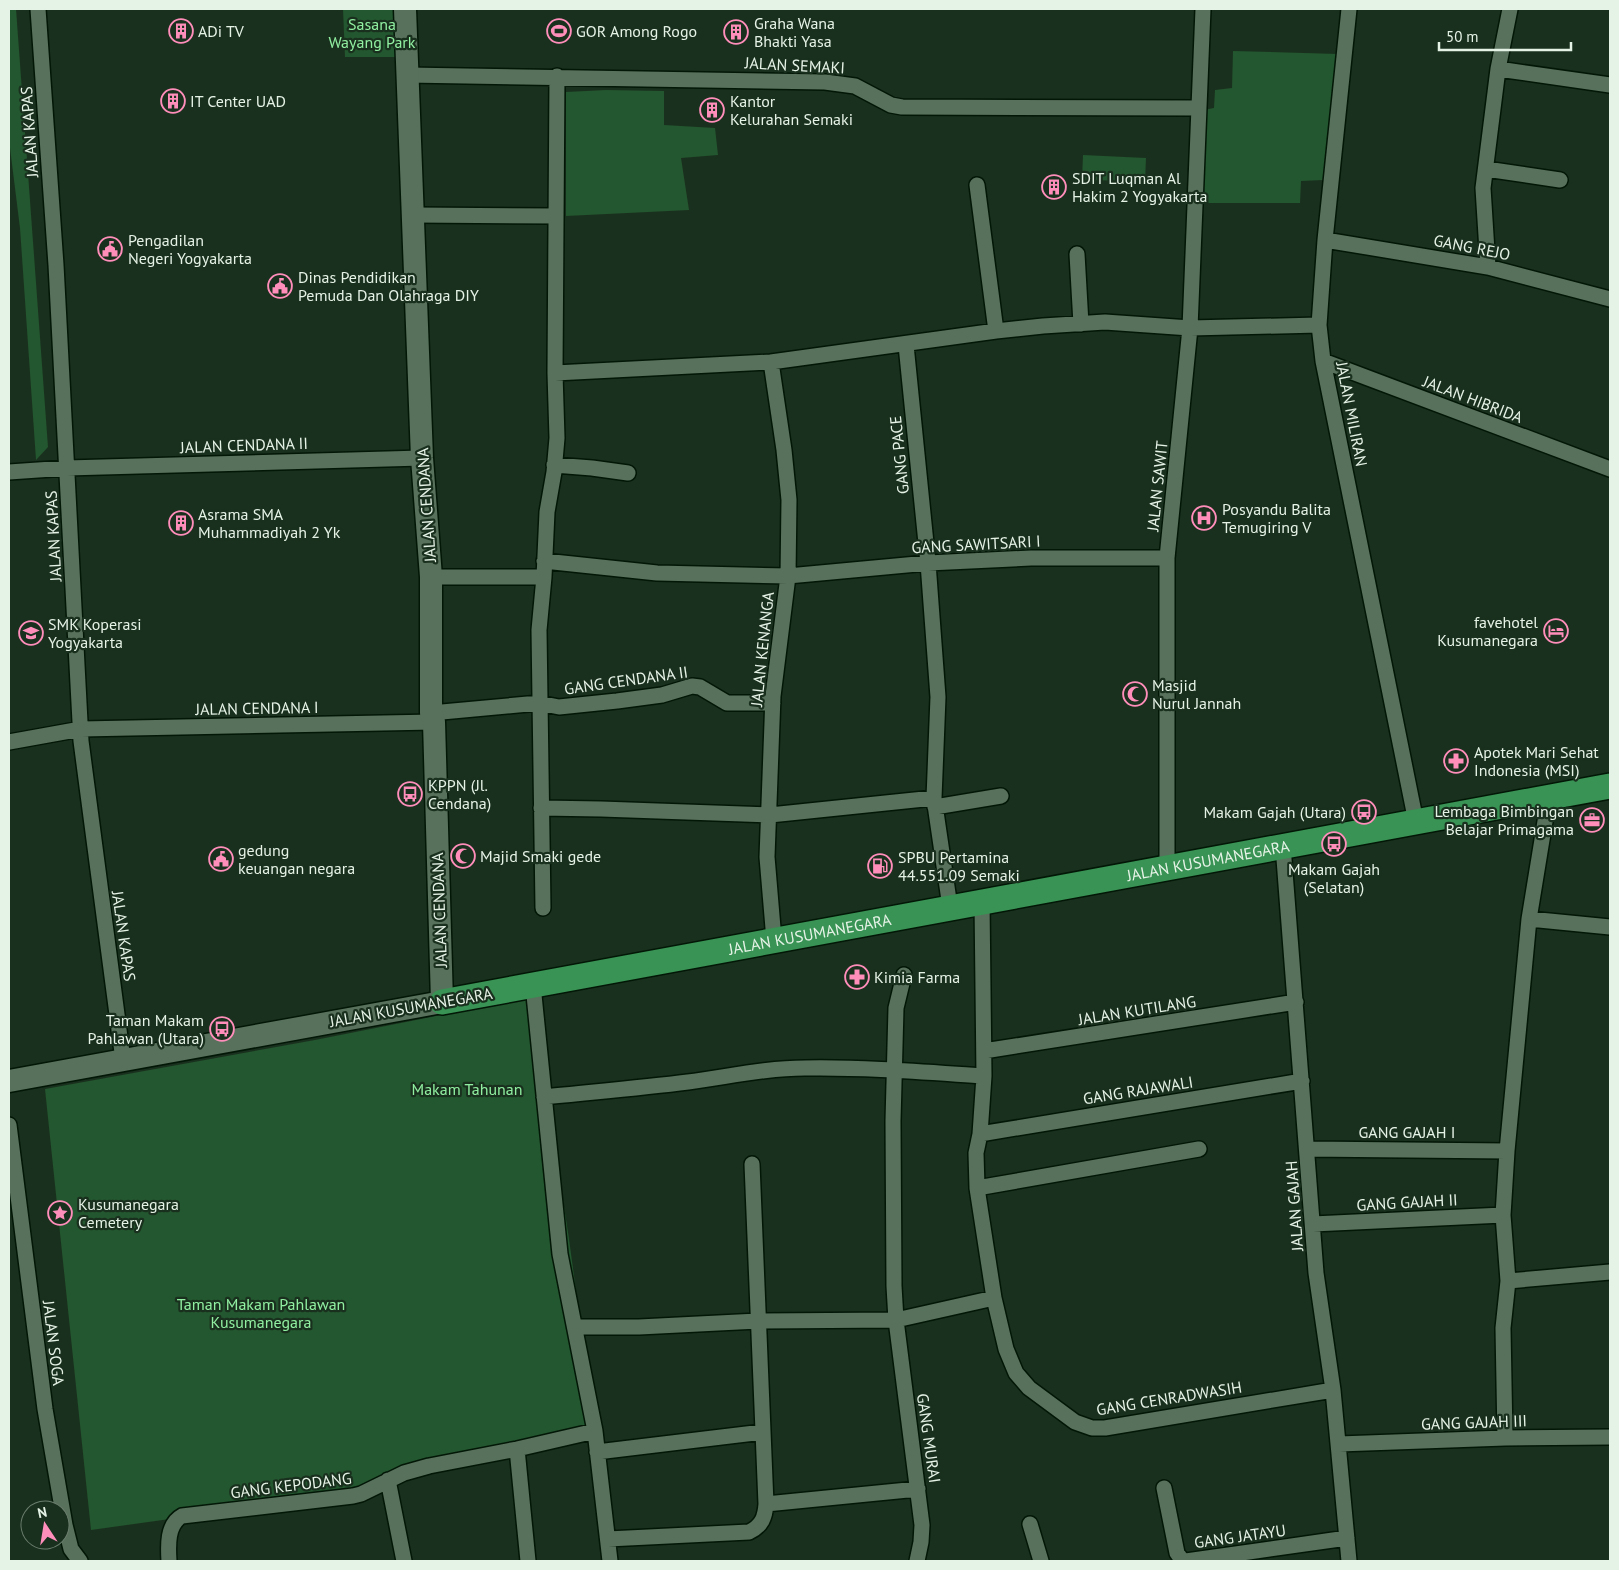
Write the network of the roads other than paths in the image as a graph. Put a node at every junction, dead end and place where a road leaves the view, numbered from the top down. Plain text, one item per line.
1 (38, 9) edge
2 (405, 9) edge
3 (1202, 9) edge
4 (1349, 9) edge
5 (1510, 9) edge
6 (1498, 69) junction
7 (407, 75) junction
8 (557, 76) junction
9 (1610, 86) edge
10 (1198, 108) junction
11 (1486, 169) junction
12 (1560, 180) dead end
13 (977, 185) dead end
14 (413, 215) junction
15 (556, 216) junction
16 (1325, 240) junction
17 (1077, 254) dead end
18 (1488, 266) junction
19 (1610, 299) edge
20 (1081, 324) junction
21 (1318, 325) junction
22 (1190, 328) junction
23 (996, 332) junction
24 (906, 345) junction
25 (1323, 360) junction
26 (771, 362) junction
27 (555, 373) junction
28 (422, 458) junction
29 (554, 465) junction
30 (67, 468) junction
31 (1610, 469) edge
32 (9, 472) edge
33 (628, 473) dead end
34 (1167, 558) junction
35 (544, 561) junction
36 (928, 563) junction
37 (788, 576) junction
38 (430, 577) junction
39 (544, 577) junction
40 (539, 703) junction
41 (773, 703) junction
42 (432, 718) junction
43 (81, 729) junction
44 (9, 742) edge
45 (1610, 786) edge
46 (1001, 796) dead end
47 (1549, 797) junction
48 (935, 803) junction
49 (541, 808) junction
50 (770, 815) junction
51 (1416, 822) junction
52 (1284, 846) junction
53 (1167, 868) junction
54 (982, 902) junction
55 (950, 907) junction
56 (543, 908) dead end
57 (1529, 919) junction
58 (1610, 927) edge
59 (774, 940) junction
60 (904, 975) dead end
61 (533, 985) junction
62 (442, 1002) junction
63 (1296, 1002) junction
64 (984, 1051) junction
65 (123, 1060) junction
66 (895, 1070) junction
67 (984, 1076) junction
68 (9, 1081) edge
69 (1302, 1081) junction
70 (544, 1097) junction
71 (9, 1125) edge
72 (980, 1134) junction
73 (1199, 1149) dead end
74 (1308, 1149) junction
75 (1507, 1150) junction
76 (752, 1164) dead end
77 (976, 1188) junction
78 (1502, 1215) junction
79 (1314, 1224) junction
80 (1610, 1272) edge
81 (1508, 1281) junction
82 (994, 1298) junction
83 (896, 1320) junction
84 (758, 1321) junction
85 (575, 1327) junction
86 (1333, 1390) junction
87 (595, 1431) junction
88 (763, 1432) junction
89 (1610, 1437) edge
90 (1505, 1438) junction
91 (1339, 1444) junction
92 (516, 1449) junction
93 (597, 1452) junction
94 (388, 1480) junction
95 (1164, 1488) dead end
96 (918, 1489) junction
97 (766, 1504) junction
98 (1030, 1524) dead end
99 (1347, 1538) junction
100 (608, 1539) junction
101 (80, 1561) edge
102 (169, 1561) edge
103 (404, 1561) edge
104 (528, 1561) edge
105 (610, 1561) edge
106 (917, 1561) edge
107 (1041, 1561) edge
108 (1349, 1561) edge

1 - 30 street, JALAN KAPAS
2 - 7 main road, JALAN CENDANA
3 - 10 street
4 - 16 street, JALAN MILIRAN
5 - 6 street
6 - 9 street
6 - 11 street
7 - 8 street, JALAN SEMAKI
7 - 14 main road, JALAN CENDANA
8 - 10 street, JALAN SEMAKI
8 - 15 street
10 - 22 street, JALAN SAWIT
11 - 12 street
11 - 18 street
13 - 23 street
14 - 15 street
14 - 28 main road, JALAN CENDANA
15 - 27 street
16 - 18 street, GANG REJO
16 - 21 street, JALAN MILIRAN
17 - 20 street
18 - 19 street, GANG REJO
20 - 22 street
20 - 23 street
21 - 22 street
21 - 25 street, JALAN MILIRAN
22 - 34 street, JALAN SAWIT
23 - 24 street
24 - 26 street
24 - 36 street, GANG PACE
25 - 31 street, JALAN HIBRIDA
25 - 51 street, JALAN MILIRAN
26 - 27 street
26 - 37 street, JALAN KENANGA
27 - 29 street
28 - 30 street, JALAN CENDANA II
28 - 38 main road, JALAN CENDANA
29 - 33 street
29 - 35 street
30 - 32 street, JALAN CENDANA II
30 - 43 street, JALAN KAPAS
34 - 36 street, GANG SAWITSARI I
34 - 53 street, JALAN SAWIT
35 - 37 street, GANG SAWITSARI I
35 - 39 street
36 - 37 street, GANG SAWITSARI I
36 - 48 street, GANG PACE
37 - 41 street, JALAN KENANGA
38 - 39 street
38 - 42 main road, JALAN CENDANA
39 - 40 street
40 - 41 street, GANG CENDANA II
40 - 42 street, GANG CENDANA II
40 - 49 street
41 - 50 street, JALAN KENANGA
42 - 43 street, JALAN CENDANA I
42 - 62 main road, JALAN CENDANA
43 - 44 street, JALAN CENDANA I
43 - 65 street, JALAN KAPAS
45 - 47 main road, JALAN KUSUMANEGARA
46 - 48 street
47 - 51 main road, JALAN KUSUMANEGARA
47 - 57 street
48 - 50 street
48 - 55 street, GANG PACE
49 - 50 street
49 - 56 street
50 - 59 street, JALAN KENANGA
51 - 52 main road, JALAN KUSUMANEGARA
52 - 53 main road, JALAN KUSUMANEGARA
52 - 63 street, JALAN GAJAH
53 - 54 main road, JALAN KUSUMANEGARA
54 - 55 main road, JALAN KUSUMANEGARA
54 - 64 street, GANG CENRADWASIH
55 - 59 main road, JALAN KUSUMANEGARA
57 - 58 street
57 - 75 street
59 - 61 main road, JALAN KUSUMANEGARA
60 - 66 street, GANG MURAI
61 - 62 main road, JALAN KUSUMANEGARA
61 - 70 street
62 - 65 main road, JALAN KUSUMANEGARA
63 - 64 street, JALAN KUTILANG
63 - 69 street, JALAN GAJAH
64 - 67 street, GANG CENRADWASIH
65 - 68 main road, JALAN KUSUMANEGARA
66 - 67 street
66 - 70 street
66 - 83 street, GANG MURAI
67 - 72 street, GANG CENRADWASIH
69 - 72 street, GANG RAJAWALI
69 - 74 street, JALAN GAJAH
70 - 85 street
71 - 101 street, JALAN SOGA
72 - 77 street, GANG CENRADWASIH
73 - 77 street
74 - 75 street, GANG GAJAH I
74 - 79 street, JALAN GAJAH
75 - 78 street
76 - 84 street
77 - 82 street, GANG CENRADWASIH
78 - 79 street, GANG GAJAH II
78 - 81 street
79 - 86 street, JALAN GAJAH
80 - 81 street
81 - 90 street
82 - 83 street
82 - 86 street, GANG CENRADWASIH
83 - 84 street
83 - 96 street, GANG MURAI
84 - 85 street
84 - 88 street
85 - 87 street
86 - 91 street, JALAN GAJAH
87 - 92 street, GANG KEPODANG
87 - 93 street
88 - 93 street
88 - 97 street
89 - 90 street, GANG GAJAH III
90 - 91 street, GANG GAJAH III
91 - 99 street, JALAN GAJAH
92 - 94 street, GANG KEPODANG
92 - 104 street
93 - 100 street
94 - 102 street, GANG KEPODANG
94 - 103 street
95 - 99 street, GANG JATAYU
96 - 97 street
96 - 106 street, GANG MURAI
97 - 100 street
98 - 107 street
99 - 108 street, JALAN GAJAH
100 - 105 street

